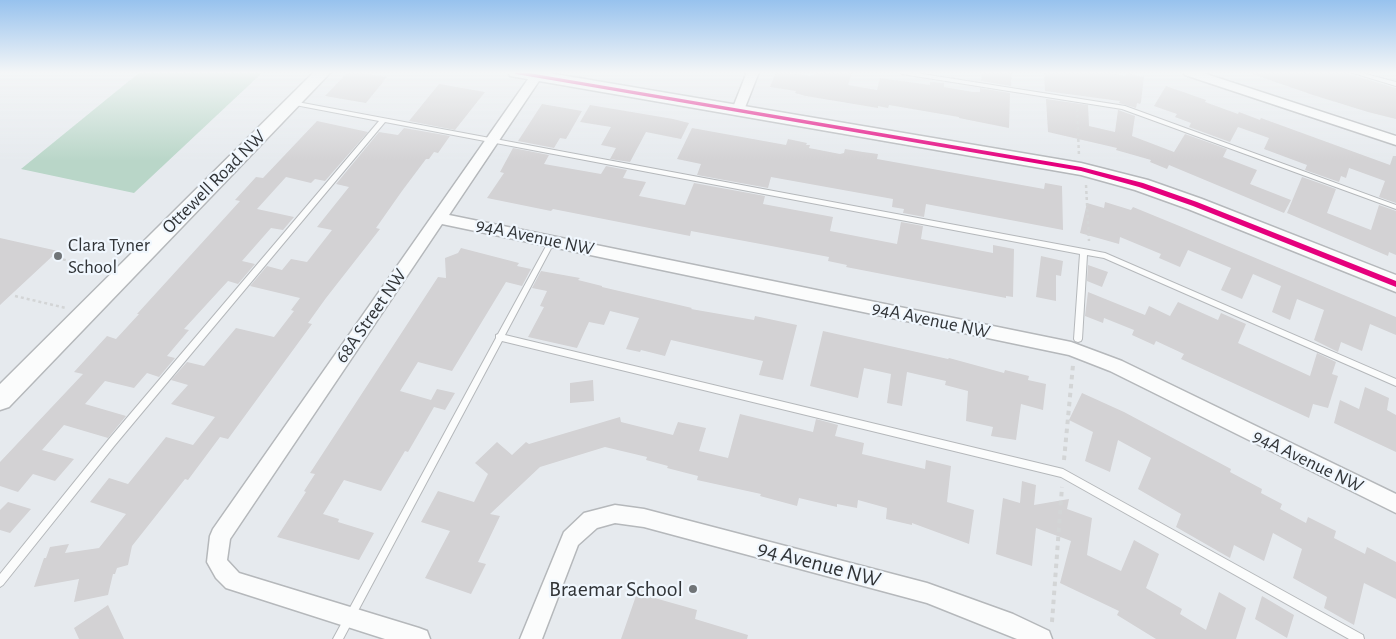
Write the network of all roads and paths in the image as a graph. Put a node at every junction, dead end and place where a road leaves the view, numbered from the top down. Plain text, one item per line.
1 (1076, 101) dead end
2 (519, 102) edge
3 (691, 102) edge
4 (741, 102) edge
5 (1091, 102) edge
6 (1278, 102) edge
7 (292, 103) joint
8 (738, 110) junction
9 (384, 121) junction
10 (492, 141) junction
11 (1396, 141) edge
12 (1080, 159) dead end
13 (1086, 180) dead end
14 (1396, 207) edge
15 (439, 218) junction
16 (552, 241) junction
17 (1087, 250) junction
18 (57, 258) dead end
19 (124, 274) junction
20 (1396, 284) edge
21 (16, 296) dead end
22 (86, 313) junction
23 (499, 337) junction
24 (1078, 339) dead end
25 (1073, 362) dead end
26 (1396, 383) edge
27 (0, 400) edge
28 (1063, 473) junction
29 (1396, 504) edge
30 (0, 582) edge
31 (350, 618) junction
32 (1047, 632) edge
33 (338, 639) edge
34 (419, 639) edge
35 (531, 639) edge
36 (1359, 639) edge

1 - 12 path
2 - 10 street, 68A Street NW
3 - 8 street
4 - 8 street
5 - 14 lane
6 - 11 street
7 - 9 lane
7 - 19 street, Ottewell Road NW
8 - 20 street
9 - 10 lane
9 - 30 lane
10 - 15 street, 68A Street NW
10 - 17 lane
13 - 17 path
15 - 16 street, 94A Avenue NW
15 - 31 street, 68A Street NW
16 - 23 lane
16 - 29 street, 94A Avenue NW
17 - 24 lane
17 - 26 lane
18 - 19 path
19 - 22 street, Ottewell Road NW
21 - 22 path
22 - 27 street, Ottewell Road NW
23 - 28 lane
23 - 31 lane
25 - 28 path
28 - 32 path
28 - 36 lane
31 - 33 lane
31 - 34 street
32 - 35 street, 94 Avenue NW

